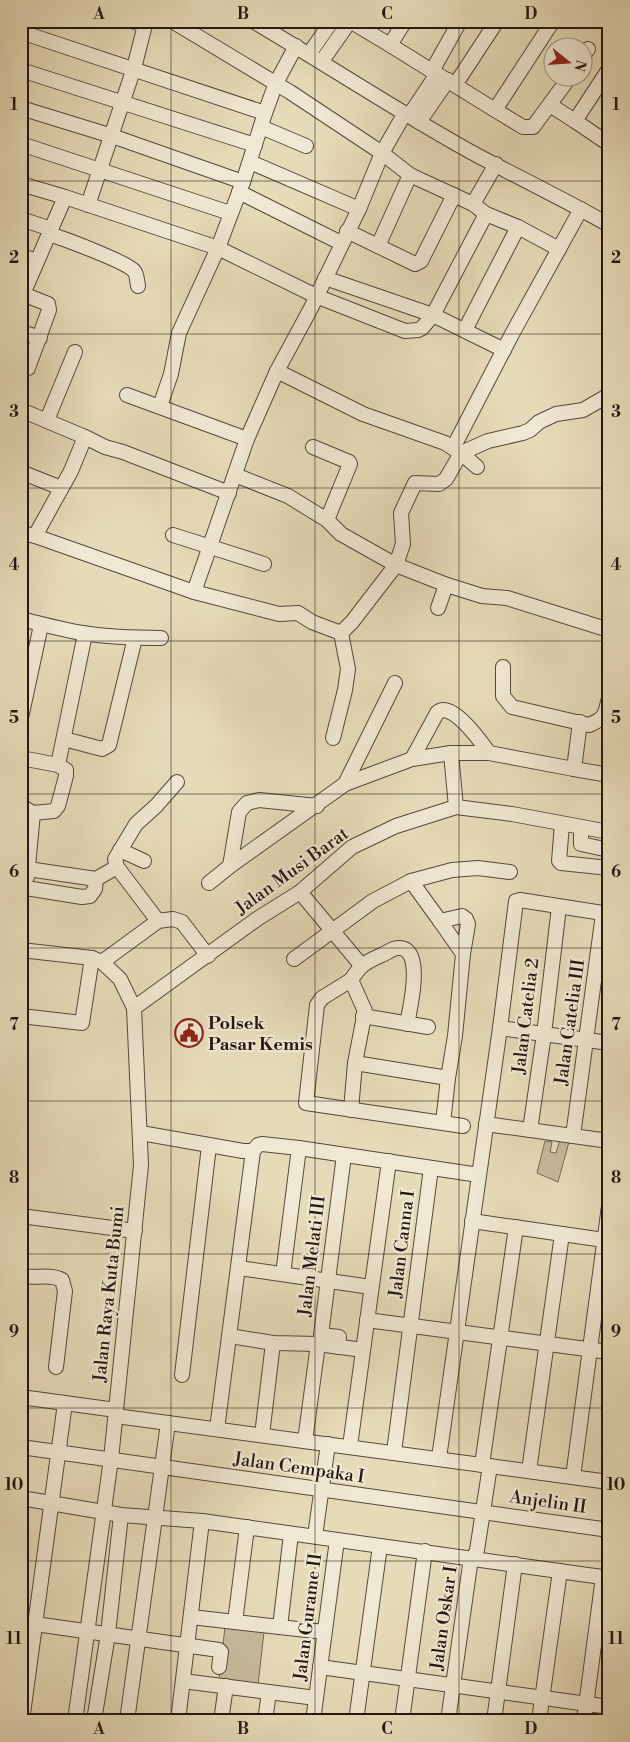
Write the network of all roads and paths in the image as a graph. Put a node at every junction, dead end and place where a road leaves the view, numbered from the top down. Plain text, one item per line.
1 (172, 21) edge
2 (253, 21) edge
3 (332, 21) edge
4 (350, 21) edge
5 (404, 21) edge
6 (460, 21) edge
7 (497, 21) edge
8 (554, 21) edge
9 (141, 23) edge
10 (21, 32) edge
11 (390, 45) junction
12 (296, 46) junction
13 (309, 54) junction
14 (322, 62) junction
15 (134, 68) junction
16 (609, 69) edge
17 (21, 70) edge
18 (443, 77) junction
19 (276, 83) junction
20 (562, 88) edge
21 (122, 103) junction
22 (550, 105) junction
23 (21, 108) edge
24 (495, 110) junction
25 (265, 112) junction
26 (411, 117) junction
27 (575, 121) junction
28 (261, 127) junction
29 (112, 136) junction
30 (21, 144) edge
31 (609, 144) edge
32 (254, 145) junction
33 (306, 146) dead end
34 (382, 153) junction
35 (250, 162) junction
36 (496, 164) junction
37 (100, 170) junction
38 (410, 174) junction
39 (21, 184) edge
40 (241, 187) junction
41 (454, 195) junction
42 (65, 197) junction
43 (473, 204) junction
44 (88, 205) junction
45 (359, 208) junction
46 (582, 209) junction
47 (230, 213) junction
48 (486, 214) junction
49 (21, 219) edge
50 (609, 225) edge
51 (518, 227) junction
52 (50, 231) junction
53 (344, 237) junction
54 (378, 246) junction
55 (218, 248) junction
56 (559, 249) junction
57 (21, 256) edge
58 (38, 260) junction
59 (325, 278) junction
60 (138, 286) dead end
61 (22, 294) edge
62 (316, 296) junction
63 (433, 315) junction
64 (465, 330) junction
65 (21, 332) edge
66 (40, 338) junction
67 (504, 350) junction
68 (75, 352) dead end
69 (21, 369) edge
70 (277, 371) junction
71 (128, 395) dead end
72 (609, 395) edge
73 (160, 406) junction
74 (21, 410) edge
75 (47, 420) junction
76 (85, 438) junction
77 (247, 439) junction
78 (313, 447) dead end
79 (457, 450) junction
80 (477, 466) dead end
81 (21, 472) edge
82 (235, 475) junction
83 (61, 488) junction
84 (229, 493) junction
85 (326, 520) junction
86 (28, 534) edge
87 (173, 535) dead end
88 (210, 546) junction
89 (264, 564) dead end
90 (396, 565) junction
91 (446, 585) junction
92 (194, 592) junction
93 (438, 608) dead end
94 (21, 619) edge
95 (41, 625) junction
96 (609, 630) edge
97 (341, 633) junction
98 (85, 634) junction
99 (135, 638) junction
100 (161, 638) dead end
101 (503, 667) dead end
102 (395, 683) dead end
103 (609, 698) edge
104 (21, 718) edge
105 (580, 722) junction
106 (333, 738) dead end
107 (64, 739) junction
108 (451, 753) junction
109 (489, 753) junction
110 (21, 758) edge
111 (412, 759) junction
112 (58, 765) junction
113 (574, 769) junction
114 (609, 775) edge
115 (177, 782) dead end
116 (345, 784) junction
117 (317, 806) junction
118 (456, 807) junction
119 (27, 810) edge
120 (562, 824) junction
121 (581, 827) junction
122 (609, 832) edge
123 (120, 850) junction
124 (609, 850) edge
125 (144, 861) dead end
126 (230, 866) junction
127 (116, 867) junction
128 (609, 868) edge
129 (28, 869) junction
130 (510, 872) dead end
131 (96, 880) junction
132 (411, 881) junction
133 (209, 883) dead end
134 (23, 886) edge
135 (300, 892) junction
136 (559, 907) junction
137 (606, 914) edge
138 (158, 921) junction
139 (440, 921) junction
140 (332, 932) junction
141 (21, 950) edge
142 (463, 954) junction
143 (208, 956) junction
144 (294, 959) dead end
145 (97, 960) junction
146 (361, 965) junction
147 (351, 980) junction
148 (134, 1008) junction
149 (21, 1016) edge
150 (363, 1016) junction
151 (407, 1024) junction
152 (428, 1027) dead end
153 (500, 1028) junction
154 (544, 1034) junction
155 (587, 1040) junction
156 (609, 1043) edge
157 (356, 1063) junction
158 (448, 1078) junction
159 (351, 1110) junction
160 (443, 1124) junction
161 (486, 1124) junction
162 (463, 1126) dead end
163 (530, 1130) junction
164 (140, 1133) junction
165 (574, 1136) junction
166 (609, 1141) edge
167 (209, 1146) junction
168 (299, 1148) junction
169 (253, 1151) junction
170 (344, 1155) junction
171 (389, 1161) junction
172 (431, 1168) junction
173 (479, 1175) junction
174 (609, 1206) edge
175 (22, 1217) edge
176 (472, 1221) junction
177 (516, 1227) junction
178 (135, 1231) junction
179 (562, 1234) junction
180 (604, 1240) junction
181 (238, 1268) junction
182 (283, 1274) junction
183 (21, 1276) edge
184 (327, 1281) junction
185 (371, 1287) junction
186 (367, 1320) junction
187 (411, 1326) junction
188 (456, 1331) junction
189 (230, 1336) junction
190 (500, 1337) junction
191 (273, 1343) junction
192 (547, 1343) junction
193 (318, 1344) junction
194 (338, 1347) junction
195 (590, 1349) junction
196 (363, 1350) junction
197 (609, 1352) edge
198 (56, 1367) dead end
199 (182, 1374) dead end
200 (21, 1397) edge
201 (65, 1403) junction
202 (116, 1413) junction
203 (168, 1423) junction
204 (216, 1429) junction
205 (262, 1435) junction
206 (305, 1441) junction
207 (328, 1444) junction
208 (350, 1446) junction
209 (21, 1447) edge
210 (58, 1452) junction
211 (394, 1452) junction
212 (439, 1458) junction
213 (111, 1459) junction
214 (162, 1466) junction
215 (486, 1466) junction
216 (529, 1472) junction
217 (573, 1477) junction
218 (609, 1482) edge
219 (322, 1490) junction
220 (21, 1498) edge
221 (50, 1504) junction
222 (104, 1512) junction
223 (482, 1512) junction
224 (121, 1515) junction
225 (154, 1516) junction
226 (202, 1521) junction
227 (247, 1527) junction
228 (609, 1530) edge
229 (291, 1534) junction
230 (315, 1536) junction
231 (337, 1540) junction
232 (380, 1546) junction
233 (425, 1551) junction
234 (471, 1558) junction
235 (515, 1564) junction
236 (560, 1571) junction
237 (606, 1577) edge
238 (191, 1617) junction
239 (235, 1622) junction
240 (28, 1623) edge
241 (280, 1627) junction
242 (87, 1632) junction
243 (324, 1632) junction
244 (108, 1634) junction
245 (139, 1638) junction
246 (186, 1644) junction
247 (219, 1667) dead end
248 (320, 1667) junction
249 (363, 1673) junction
250 (407, 1679) junction
251 (183, 1681) junction
252 (453, 1684) junction
253 (226, 1686) junction
254 (269, 1692) junction
255 (498, 1692) junction
256 (316, 1698) junction
257 (543, 1698) junction
258 (586, 1704) junction
259 (609, 1706) edge
260 (22, 1721) edge
261 (75, 1721) edge
262 (94, 1721) edge
263 (127, 1721) edge
264 (178, 1721) edge
265 (221, 1721) edge
266 (265, 1721) edge
267 (313, 1721) edge
268 (356, 1721) edge
269 (402, 1721) edge
270 (448, 1721) edge
271 (494, 1721) edge
272 (539, 1721) edge
273 (584, 1721) edge

1 - 19 street
2 - 12 street
3 - 13 street
4 - 11 street
4 - 14 street
5 - 11 street
6 - 18 street
7 - 18 street
8 - 24 street
9 - 15 street
10 - 15 street
11 - 18 street
12 - 13 street
12 - 19 street
13 - 14 street
14 - 26 street
15 - 21 street
15 - 25 street
16 - 27 street
17 - 21 street
18 - 24 street
18 - 26 street
19 - 25 street
19 - 34 street
20 - 22 street
21 - 29 street
21 - 32 street
22 - 24 street
22 - 27 street
23 - 29 street
25 - 28 street
26 - 34 street
26 - 36 street
27 - 31 street
28 - 32 street
28 - 33 street
29 - 37 street
29 - 40 street
30 - 37 street
32 - 35 street
34 - 38 street
34 - 45 street
35 - 40 street
35 - 45 street
36 - 43 street
36 - 46 street
37 - 44 street
37 - 47 street
38 - 41 street
38 - 54 street
39 - 42 street
40 - 47 street
40 - 53 street
41 - 43 street
41 - 54 street
42 - 44 street
42 - 52 street
43 - 48 street
44 - 55 street
45 - 53 street
46 - 50 street
46 - 56 street
47 - 55 street
48 - 51 street
48 - 63 street
49 - 52 street
51 - 56 street
51 - 64 street
52 - 58 street
52 - 60 street
53 - 54 street
53 - 59 street
55 - 62 street
55 - 73 street
56 - 67 street
57 - 58 street
58 - 61 street
59 - 62 street
59 - 63 street
61 - 66 street
62 - 63 street
62 - 70 street
63 - 64 street
64 - 67 street
65 - 66 street
66 - 69 street
67 - 79 street
68 - 75 street
70 - 77 street
70 - 79 street
71 - 73 street
72 - 79 street
73 - 77 street
74 - 75 street
75 - 76 street
76 - 83 street
76 - 84 street
77 - 82 street
78 - 85 street
79 - 80 street
79 - 90 street
81 - 83 street
82 - 84 street
82 - 85 street
83 - 86 street
84 - 88 street
85 - 90 street
86 - 92 street
87 - 88 street
88 - 89 street
88 - 92 street
90 - 91 street
90 - 97 street
91 - 93 street
91 - 96 street
92 - 97 street
94 - 95 street
95 - 98 street
95 - 104 street
97 - 106 street
98 - 99 street
98 - 107 street
99 - 100 street
99 - 107 street
101 - 105 street
102 - 116 street
103 - 105 street
105 - 113 street
107 - 112 street
108 - 109 street
108 - 111 street
108 - 118 street
109 - 111 street
109 - 113 street
110 - 112 street
111 - 116 street
112 - 119 street
113 - 114 street
115 - 123 street
116 - 117 street
117 - 126 street
117 - 126 street
118 - 120 street, Jalan Musi Barat
118 - 135 street, Jalan Musi Barat
119 - 129 street
120 - 121 street, Jalan Musi Barat
120 - 128 street
121 - 122 street, Jalan Musi Barat
121 - 124 street
123 - 125 street
123 - 127 street
126 - 133 street
127 - 131 street
127 - 138 street
129 - 131 street
129 - 134 street
130 - 132 street
131 - 134 street
132 - 139 street
132 - 140 street
135 - 140 street
135 - 143 street, Jalan Musi Barat
136 - 137 street
136 - 153 street
136 - 154 street, Jalan Catelia 2
137 - 155 street, Jalan Catelia III
138 - 143 street
138 - 145 street
139 - 142 street
139 - 142 street
140 - 144 street
140 - 146 street
141 - 145 street
142 - 158 street
143 - 148 street, Jalan Musi Barat
145 - 148 street, Jalan Raya Kuta Bumi
145 - 149 street
146 - 147 street
146 - 151 street
147 - 150 street
147 - 159 street
148 - 164 street, Jalan Raya Kuta Bumi
150 - 151 street
150 - 157 street
151 - 152 street
153 - 154 street
153 - 161 street
154 - 155 street
154 - 163 street, Jalan Catelia 2
155 - 156 street
155 - 165 street, Jalan Catelia III
157 - 158 street
157 - 159 street
158 - 160 street
159 - 160 street
160 - 162 street
161 - 163 street
161 - 173 street
163 - 165 street
164 - 167 street
164 - 178 street, Jalan Raya Kuta Bumi
165 - 166 street
167 - 169 street
167 - 199 street
168 - 169 street
168 - 170 street
168 - 182 street
169 - 181 street
170 - 171 street
170 - 184 street, Jalan Melati III
171 - 172 street
171 - 185 street
172 - 173 street
172 - 187 street, Jalan Canna I
173 - 176 street
174 - 180 street
175 - 178 street
176 - 177 street
176 - 188 street
177 - 179 street
177 - 190 street, Jalan Oskar I
178 - 202 street, Jalan Raya Kuta Bumi
179 - 180 street
179 - 192 street
180 - 195 street
181 - 182 street
181 - 189 street
182 - 184 street
183 - 198 street
184 - 185 street
184 - 194 street, Jalan Melati III
185 - 186 street
186 - 187 street
186 - 196 street
187 - 188 street
187 - 211 street, Jalan Canna I
188 - 190 street
188 - 212 street
189 - 191 street
189 - 204 street
190 - 192 street
190 - 215 street, Jalan Oskar I
191 - 193 street
191 - 205 street
192 - 195 street
192 - 216 street
193 - 194 street
193 - 206 street
194 - 196 street
195 - 197 street
195 - 217 street
196 - 208 street
200 - 201 street
201 - 202 street
201 - 210 street
202 - 203 street
202 - 213 street, Jalan Raya Kuta Bumi
203 - 204 street
203 - 214 street
204 - 205 street
205 - 206 street
206 - 207 street
207 - 208 street
207 - 219 street
208 - 211 street
209 - 210 street, Jalan Cempaka I
210 - 213 street, Jalan Cempaka I
210 - 221 street
211 - 212 street
212 - 215 street
213 - 214 street, Jalan Cempaka I
213 - 222 street, Jalan Raya Kuta Bumi
214 - 219 street, Jalan Cempaka I
214 - 225 street
215 - 216 street
215 - 223 street, Jalan Oskar I
216 - 217 street
217 - 218 street
219 - 223 street, Jalan Cempaka I
219 - 230 street
220 - 221 street
221 - 222 street
221 - 240 street
222 - 224 street
222 - 242 street, Jalan Raya Kuta Bumi
223 - 228 street, Anjelin II
223 - 234 street, Jalan Oskar I
224 - 225 street
224 - 244 street
225 - 226 street
225 - 245 street
226 - 227 street
226 - 238 street
227 - 229 street
227 - 239 street
229 - 230 street
229 - 241 street
230 - 231 street
231 - 232 street
231 - 243 street, Jalan Gurame II
232 - 233 street
232 - 249 street
233 - 234 street
233 - 250 street
234 - 235 street
234 - 252 street, Jalan Oskar I
235 - 236 street
235 - 255 street
236 - 237 street
236 - 257 street
237 - 258 street
238 - 239 street
238 - 246 street
239 - 241 street
240 - 242 street
240 - 260 street
241 - 243 street
242 - 244 street
242 - 261 street, Jalan Raya Kuta Bumi
243 - 248 street, Jalan Gurame II
244 - 245 street
244 - 262 street
245 - 246 street
245 - 263 street
246 - 247 street
246 - 251 street
248 - 249 street
248 - 256 street, Jalan Gurame II
249 - 250 street
249 - 268 street
250 - 252 street
250 - 269 street
251 - 253 street
251 - 264 street
252 - 255 street
252 - 270 street, Jalan Oskar I
253 - 254 street
253 - 265 street
254 - 256 street
254 - 266 street
255 - 257 street
255 - 271 street
256 - 267 street, Jalan Gurame II
257 - 258 street
257 - 272 street
258 - 259 street
258 - 273 street

